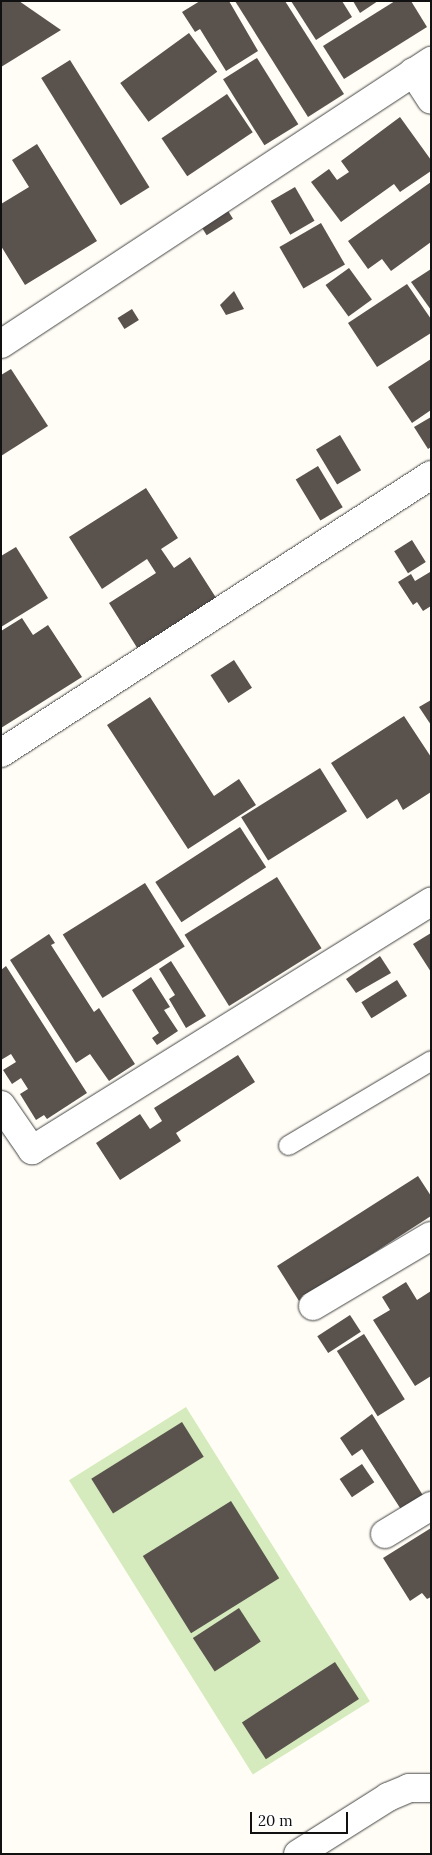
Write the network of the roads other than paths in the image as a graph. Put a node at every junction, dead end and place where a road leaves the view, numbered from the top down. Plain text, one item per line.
1 (422, 67) edge
2 (431, 100) edge
3 (1, 344) edge
4 (431, 475) edge
5 (1, 753) edge
6 (431, 902) edge
7 (431, 1060) edge
8 (1, 1105) edge
9 (288, 1145) dead end
10 (431, 1236) edge
11 (313, 1306) dead end
12 (431, 1506) edge
13 (385, 1534) dead end
14 (431, 1788) edge
15 (298, 1854) edge

1 - 2 street
1 - 3 street
4 - 5 street
6 - 8 street
7 - 9 lane
10 - 11 street
12 - 13 street
14 - 15 street

